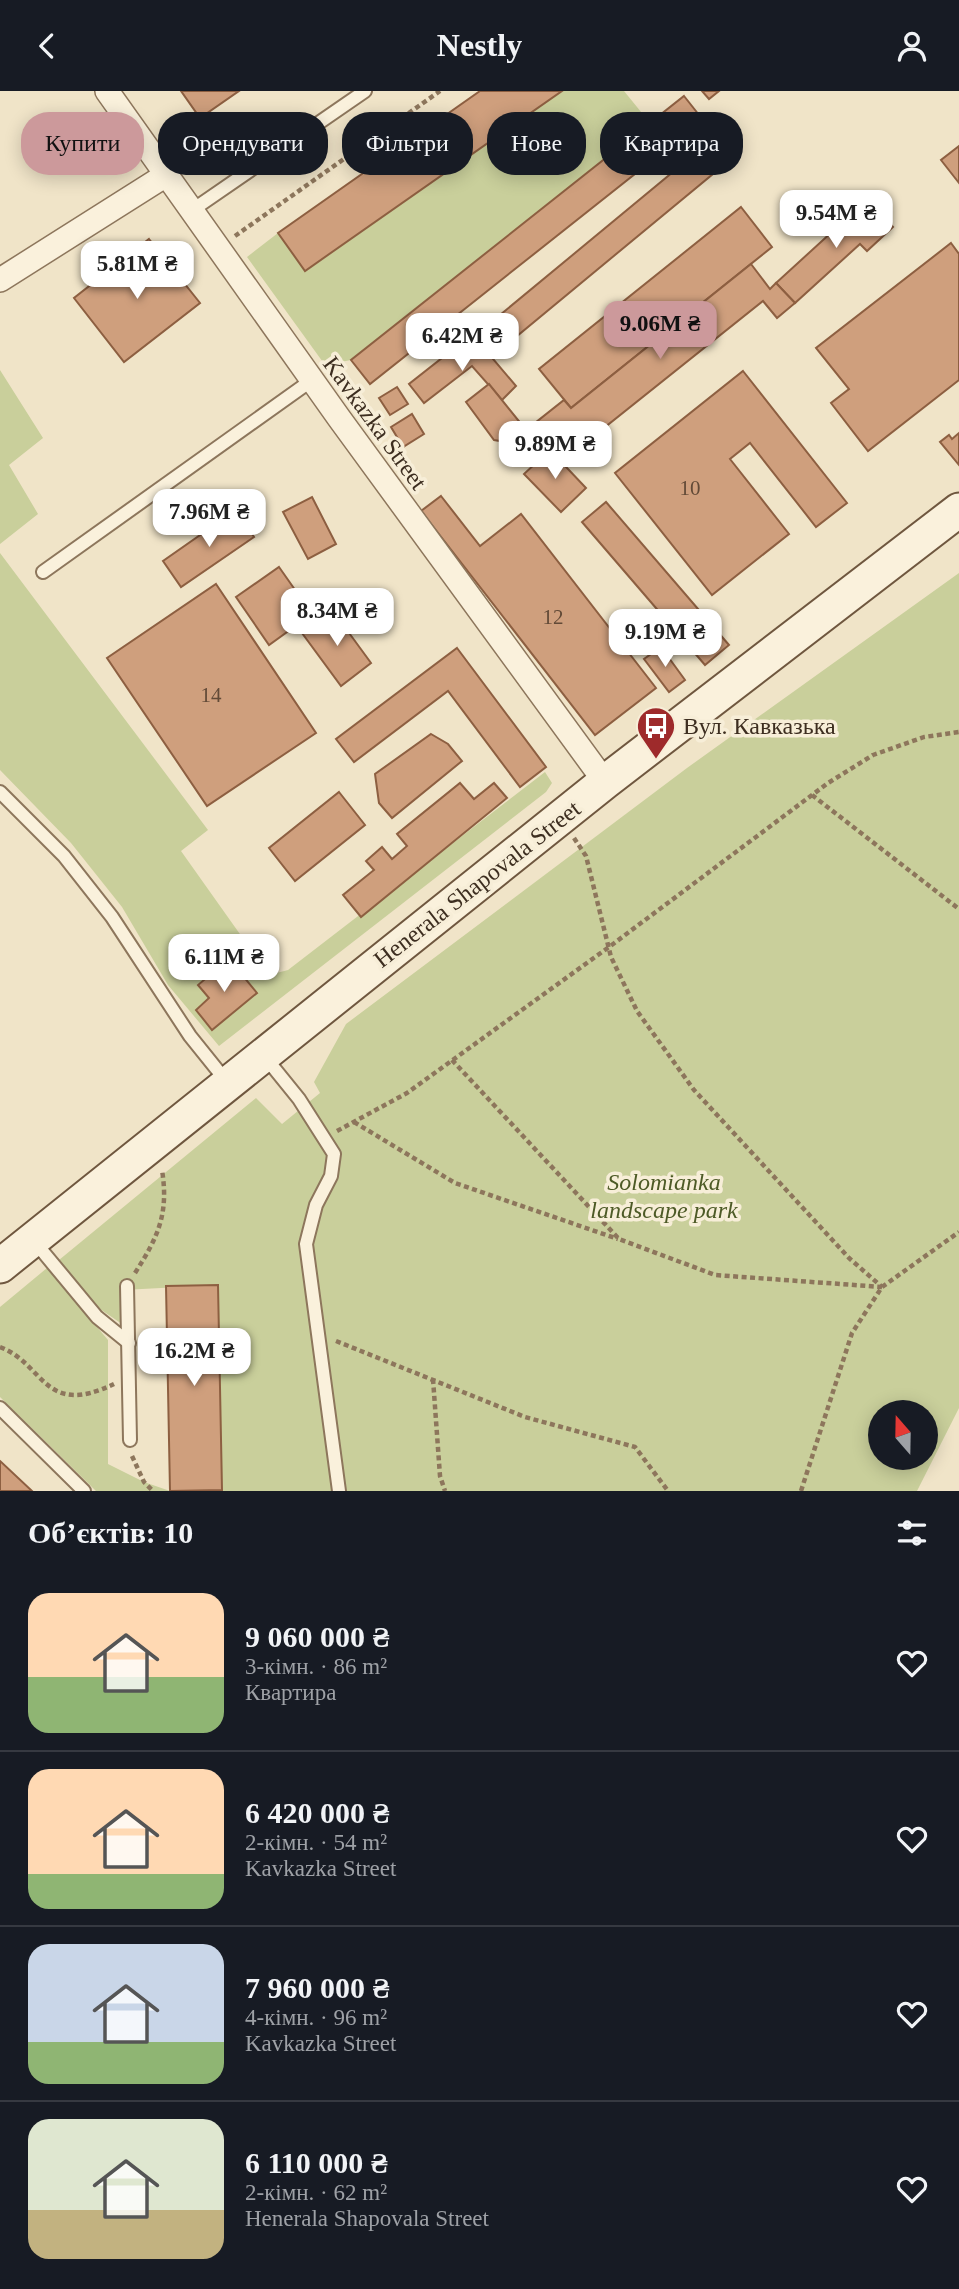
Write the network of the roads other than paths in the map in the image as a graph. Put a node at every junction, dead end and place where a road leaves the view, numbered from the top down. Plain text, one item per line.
1 (107, 91) edge
2 (365, 91) edge
3 (166, 176) junction
4 (191, 211) junction
5 (0, 280) edge
6 (312, 380) junction
7 (959, 510) edge
8 (43, 572) dead end
9 (605, 782) junction
10 (0, 792) edge
11 (262, 1053) junction
12 (227, 1082) junction
13 (33, 1239) junction
14 (0, 1266) edge
15 (127, 1286) road end
16 (129, 1343) junction
17 (0, 1408) edge
18 (130, 1440) road end
19 (84, 1491) edge
20 (339, 1491) edge

1 - 3 street, Kavkazka Street
2 - 4 lane
3 - 4 street, Kavkazka Street
3 - 5 street
4 - 6 street, Kavkazka Street
6 - 8 lane
6 - 9 street, Kavkazka Street
7 - 9 street, Henerala Shapovala Street
9 - 11 street, Henerala Shapovala Street
10 - 12 lane
11 - 12 street, Henerala Shapovala Street
11 - 20 lane
12 - 13 street, Henerala Shapovala Street
13 - 14 street, Henerala Shapovala Street
13 - 16 lane
15 - 16 lane
16 - 18 lane
17 - 19 lane

